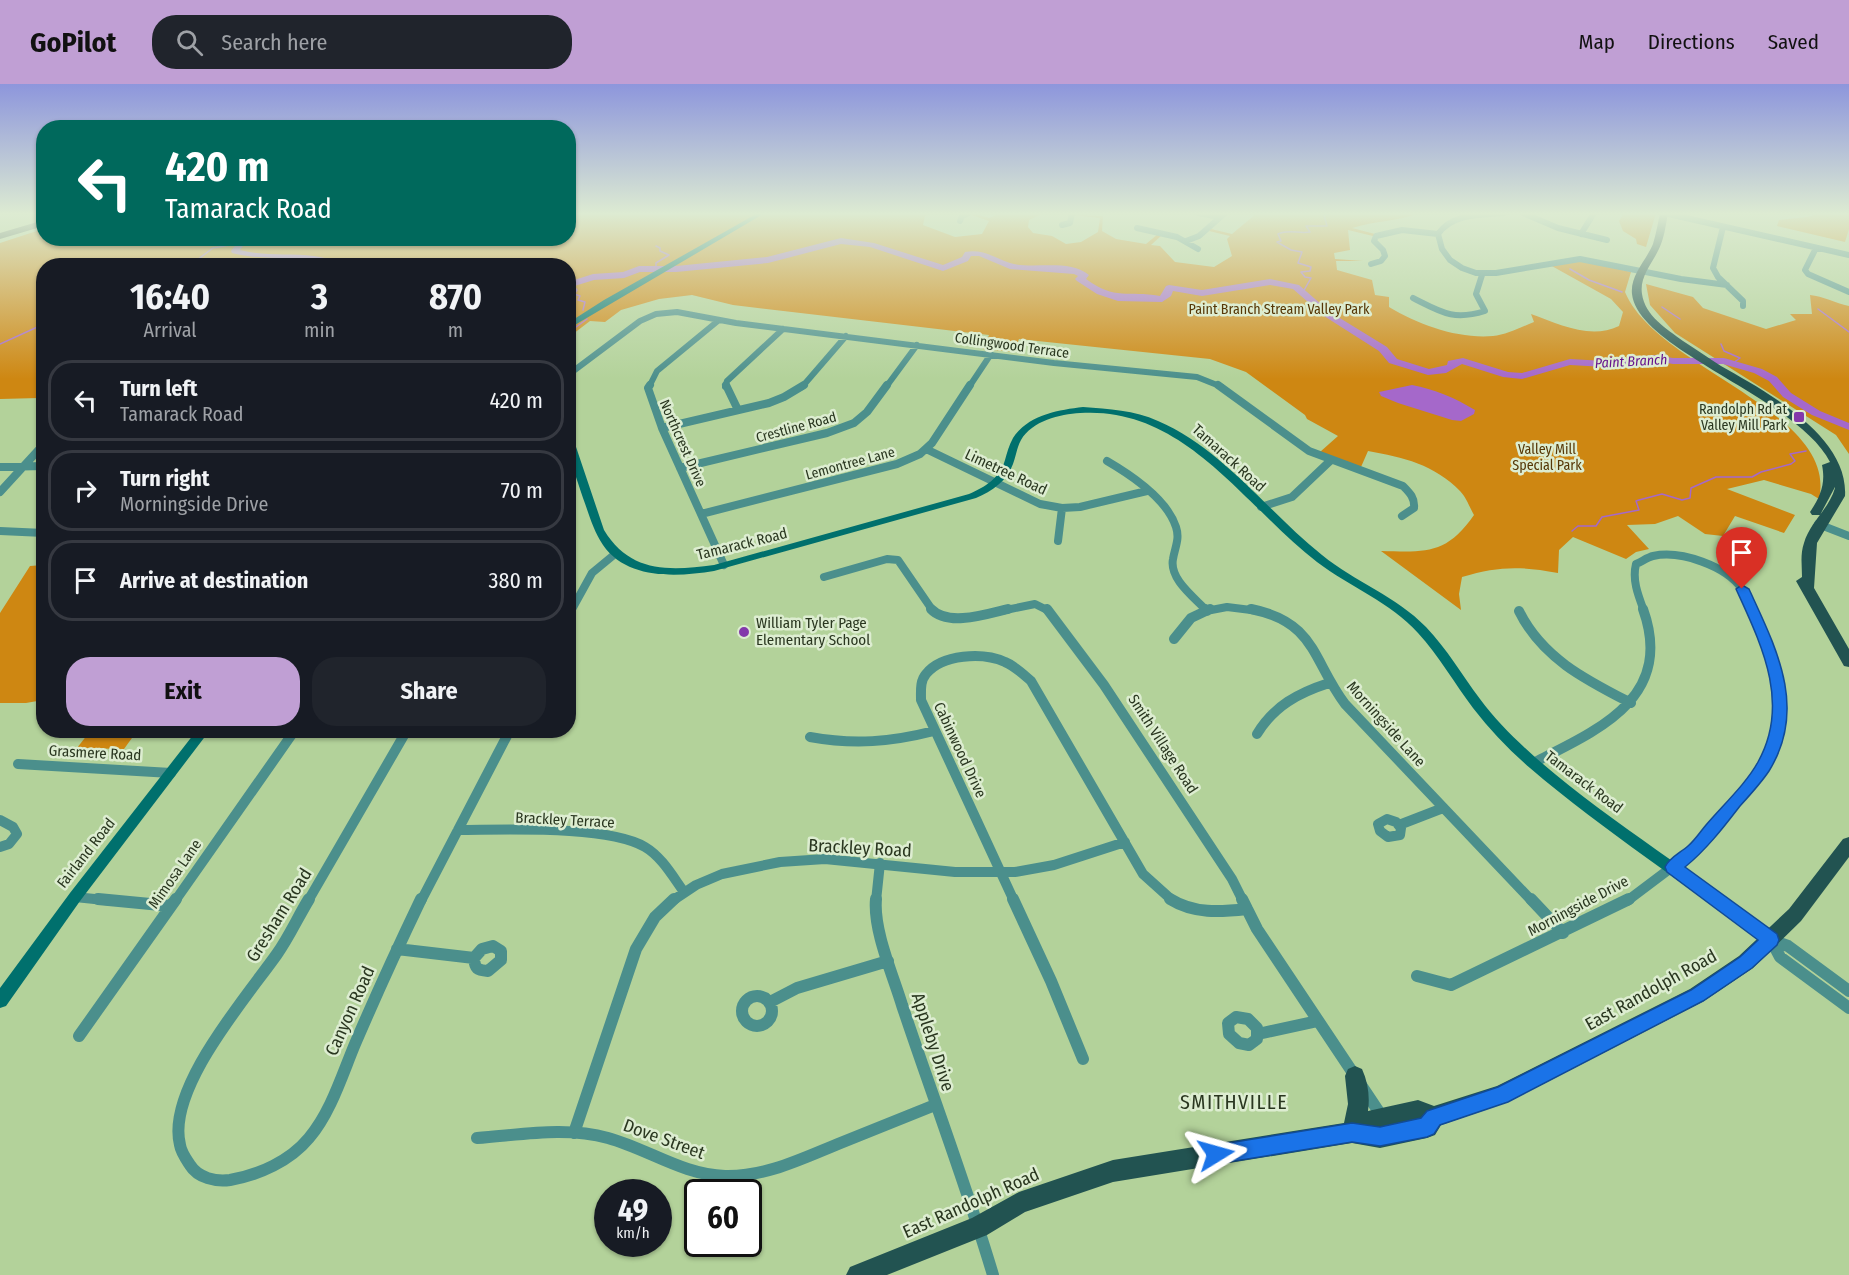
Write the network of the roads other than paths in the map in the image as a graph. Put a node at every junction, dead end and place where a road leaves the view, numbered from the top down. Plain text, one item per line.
1 (663, 269) edge
2 (1463, 269) edge
3 (1518, 269) edge
4 (1630, 269) edge
5 (1713, 269) edge
6 (1806, 269) edge
7 (1643, 271) junction
8 (1482, 274) junction
9 (1727, 285) junction
10 (1849, 292) edge
11 (1413, 298) dead end
12 (1743, 306) dead end
13 (720, 320) junction
14 (576, 322) edge
15 (783, 328) junction
16 (846, 336) junction
17 (917, 345) junction
18 (991, 354) junction
19 (576, 369) edge
20 (1738, 381) junction
21 (738, 410) junction
22 (662, 428) junction
23 (926, 449) junction
24 (36, 453) edge
25 (1107, 461) dead end
26 (1330, 461) junction
27 (576, 462) edge
28 (24, 466) junction
29 (36, 466) edge
30 (0, 467) edge
31 (680, 468) junction
32 (996, 482) junction
33 (1147, 491) junction
34 (0, 492) edge
35 (1261, 507) junction
36 (1062, 508) junction
37 (701, 514) junction
38 (1402, 516) dead end
39 (1818, 524) junction
40 (0, 531) edge
41 (36, 533) edge
42 (1849, 536) edge
43 (1058, 541) dead end
44 (615, 554) junction
45 (724, 565) junction
46 (824, 577) dead end
47 (1807, 588) junction
48 (576, 601) edge
49 (1207, 611) junction
50 (1519, 611) dead end
51 (1174, 639) dead end
52 (1849, 662) edge
53 (1329, 683) junction
54 (1631, 703) junction
55 (934, 731) junction
56 (1257, 734) dead end
57 (810, 736) dead end
58 (198, 738) edge
59 (289, 738) edge
60 (403, 738) edge
61 (506, 738) edge
62 (1533, 762) junction
63 (18, 764) dead end
64 (171, 773) junction
65 (1443, 808) junction
66 (0, 820) edge
67 (1399, 825) dead end
68 (458, 830) junction
69 (1125, 842) junction
70 (1849, 844) edge
71 (0, 847) edge
72 (880, 863) junction
73 (1673, 867) junction
74 (1001, 872) junction
75 (684, 892) junction
76 (75, 897) junction
77 (171, 906) junction
78 (1247, 909) junction
79 (1563, 933) junction
80 (1771, 940) junction
81 (397, 949) junction
82 (474, 958) dead end
83 (888, 961) junction
84 (1417, 976) dead end
85 (1849, 991) edge
86 (0, 1001) edge
87 (770, 1002) dead end
88 (1849, 1008) edge
89 (1318, 1021) junction
90 (1258, 1034) dead end
91 (79, 1036) dead end
92 (1083, 1059) dead end
93 (1355, 1076) junction
94 (935, 1105) junction
95 (182, 1117) joint
96 (1434, 1117) junction
97 (1383, 1118) junction
98 (1352, 1132) junction
99 (574, 1133) junction
100 (477, 1138) dead end
101 (979, 1227) junction
102 (858, 1275) edge
103 (993, 1275) edge

1 - 14 street
2 - 8 street
3 - 8 street
4 - 7 street
5 - 9 street
6 - 10 street
7 - 9 street
7 - 20 main road
8 - 11 street
9 - 12 street
13 - 15 street, Collingwood Terrace
13 - 19 street, Collingwood Terrace
13 - 22 street, Northcrest Drive
15 - 16 street, Collingwood Terrace
15 - 21 street
16 - 17 street, Collingwood Terrace
16 - 21 street
17 - 18 street, Collingwood Terrace
17 - 31 street, Crestline Road
18 - 23 street, Lemontree Lane
18 - 26 street, Collingwood Terrace
20 - 39 main road
20 - 47 main road
21 - 22 street
22 - 31 street, Northcrest Drive
23 - 32 street, Limetree Road
23 - 37 street, Lemontree Lane
24 - 28 street
25 - 33 street
26 - 35 street
26 - 38 street, Collingwood Terrace
27 - 44 street
28 - 29 street
28 - 30 street
28 - 34 street
31 - 37 street, Northcrest Drive
32 - 35 street, Tamarack Road
32 - 36 street, Limetree Road
32 - 45 street, Tamarack Road
33 - 36 street, Limetree Road
33 - 49 street
35 - 62 street, Tamarack Road
36 - 43 street
37 - 45 street, Northcrest Drive
39 - 42 street
39 - 47 main road
40 - 41 street
44 - 45 street, Tamarack Road
44 - 48 street
46 - 78 street, Smith Village Road
47 - 52 main road
49 - 51 street, Morningside Lane
49 - 53 street, Morningside Lane
50 - 54 street
53 - 56 street
53 - 65 street, Morningside Lane
54 - 62 street
54 - 73 street, Morningside Drive
55 - 57 street
55 - 69 street, Cabinwood Drive
55 - 74 street, Cabinwood Drive
58 - 64 street, Fairland Road
59 - 77 street, Mimosa Lane
60 - 95 street, Gresham Road
61 - 68 street, Canyon Road
62 - 73 street, Tamarack Road
63 - 64 street, Grasmere Road
64 - 76 street, Fairland Road
65 - 67 street
65 - 79 street, Morningside Lane
66 - 71 street
68 - 75 street, Brackley Terrace
68 - 81 street, Canyon Road
69 - 74 street, Brackley Road
69 - 78 street, Cabinwood Drive
70 - 80 main road, East Randolph Road
72 - 74 street, Brackley Road
72 - 75 street, Brackley Road
72 - 83 street, Appleby Drive
73 - 79 street, Morningside Drive
73 - 80 street, Tamarack Road
74 - 92 street, Cabinwood Drive
75 - 99 street, Brackley Road
76 - 77 street
76 - 86 street, Fairland Road
77 - 91 street, Mimosa Lane
78 - 89 street, Smith Village Road
79 - 84 street, Morningside Drive
80 - 85 street, Tamarack Road
80 - 88 street, Tamarack Road
80 - 96 main road, East Randolph Road
81 - 82 street
81 - 95 street, Canyon Road
83 - 87 street
83 - 94 street, Appleby Drive
89 - 90 street
89 - 93 street, Smith Village Road
93 - 97 street, Smith Village Road
93 - 98 main road
94 - 99 street, Dove Street
94 - 101 street, Appleby Drive
96 - 97 main road, East Randolph Road
96 - 98 main road, East Randolph Road
97 - 98 main road, East Randolph Road
98 - 101 main road, East Randolph Road
99 - 100 street, Dove Street
101 - 102 main road, East Randolph Road
101 - 103 street, Appleby Drive

